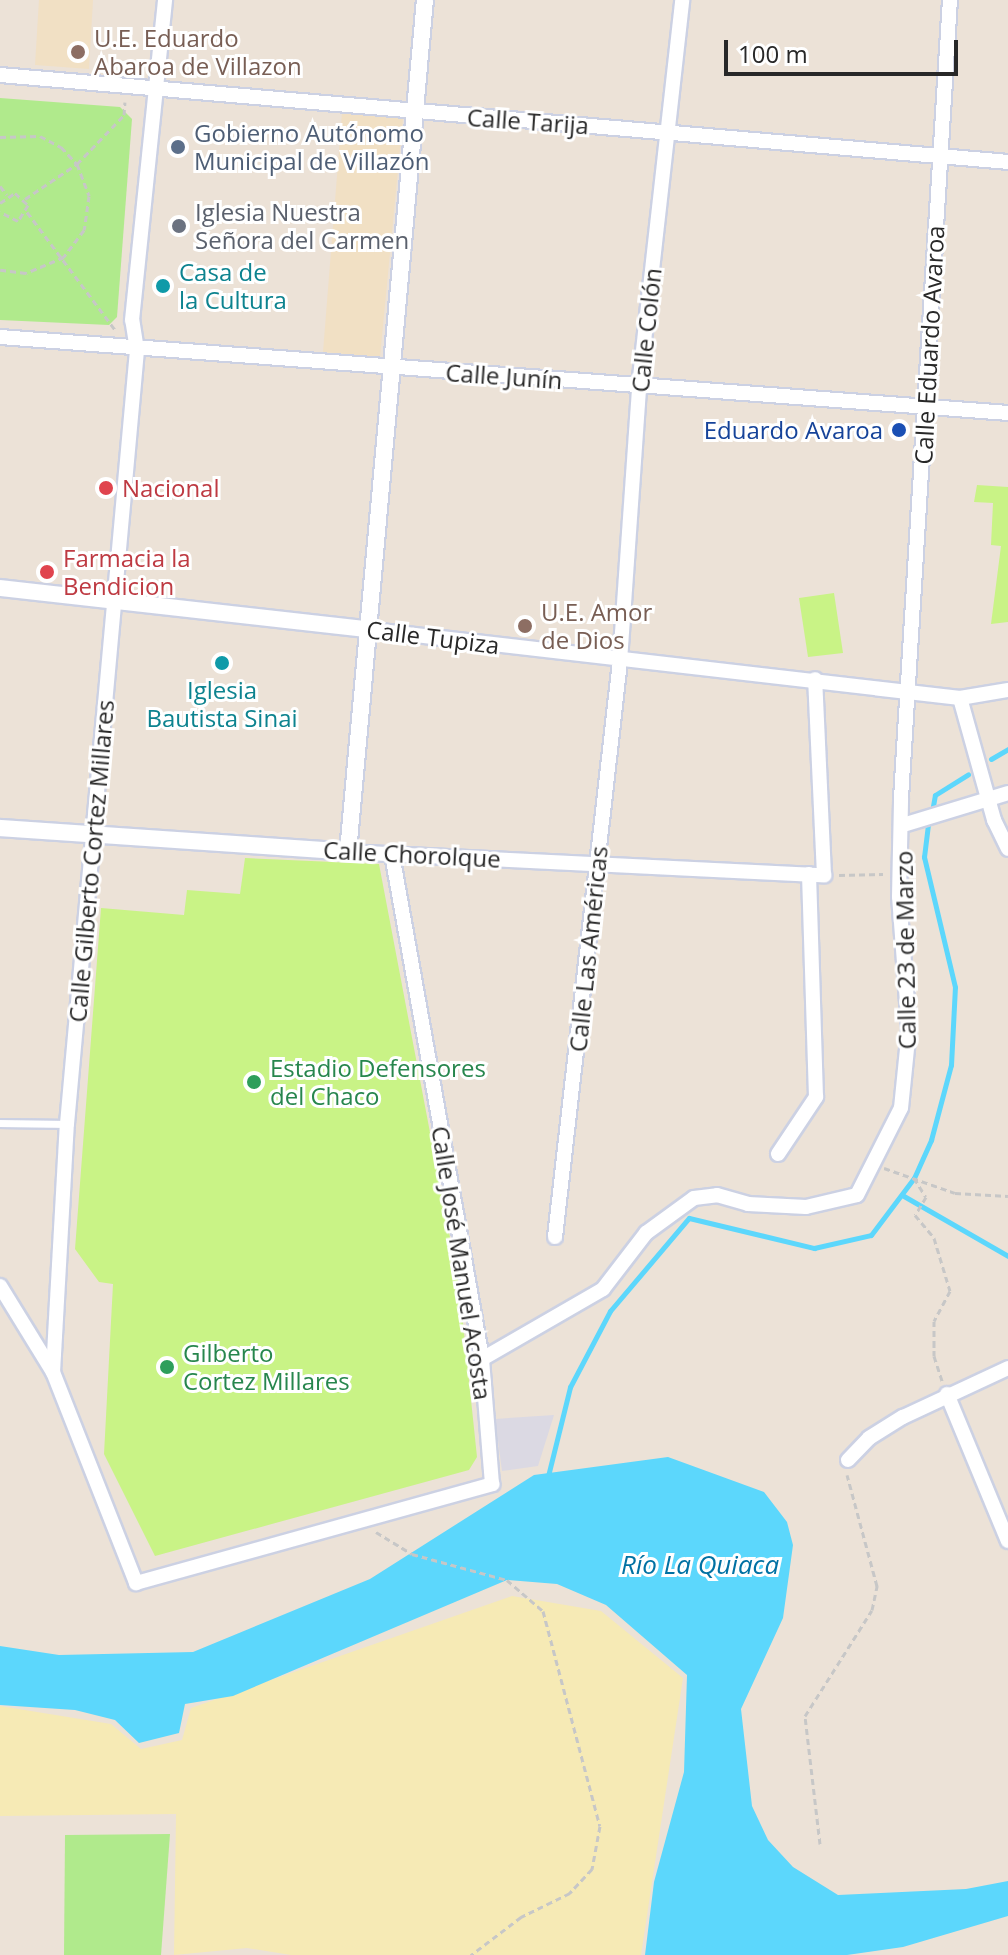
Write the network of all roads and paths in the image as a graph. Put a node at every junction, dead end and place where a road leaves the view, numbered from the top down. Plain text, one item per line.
1 (165, 0) edge
2 (425, 0) edge
3 (682, 0) edge
4 (950, 0) edge
5 (0, 75) edge
6 (126, 86) junction
7 (158, 89) junction
8 (415, 112) junction
9 (668, 132) junction
10 (0, 137) edge
11 (939, 156) junction
12 (1008, 162) edge
13 (77, 164) junction
14 (0, 186) edge
15 (7, 195) junction
16 (25, 199) junction
17 (0, 203) edge
18 (27, 212) junction
19 (1, 215) edge
20 (64, 257) junction
21 (0, 270) edge
22 (0, 337) edge
23 (137, 350) junction
24 (395, 368) junction
25 (639, 386) junction
26 (927, 407) junction
27 (1008, 413) edge
28 (0, 588) edge
29 (113, 602) junction
30 (372, 630) junction
31 (620, 661) junction
32 (815, 679) junction
33 (909, 690) junction
34 (1008, 690) edge
35 (960, 698) junction
36 (1008, 793) edge
37 (989, 801) junction
38 (903, 825) junction
39 (0, 828) edge
40 (96, 833) junction
41 (1008, 849) edge
42 (348, 852) junction
43 (392, 854) junction
44 (598, 864) junction
45 (899, 870) junction
46 (816, 874) junction
47 (0, 1123) edge
48 (67, 1124) junction
49 (778, 1154) dead end
50 (875, 1165) junction
51 (914, 1178) junction
52 (1008, 1196) edge
53 (555, 1237) dead end
54 (0, 1286) edge
55 (482, 1359) junction
56 (1008, 1368) edge
57 (53, 1372) junction
58 (947, 1394) junction
59 (848, 1460) joint
60 (358, 1522) junction
61 (1008, 1541) edge
62 (820, 1844) dead end
63 (471, 1955) edge

1 - 7 street, Calle Gilberto Cortez Millares
2 - 8 street
3 - 9 street, Calle Colón
4 - 11 street, Calle Eduardo Avaroa
5 - 6 street, Calle Tarija
6 - 7 street, Calle Tarija
6 - 13 path
7 - 8 street, Calle Tarija
7 - 23 street, Calle Gilberto Cortez Millares
8 - 9 street, Calle Tarija
8 - 24 street
9 - 11 street, Calle Tarija
9 - 25 street, Calle Colón
10 - 13 path
11 - 12 street, Calle Tarija
11 - 26 street, Calle Eduardo Avaroa
13 - 16 path
13 - 20 path
14 - 15 path
15 - 16 path
15 - 17 path
16 - 18 path
18 - 19 path
18 - 20 path
20 - 21 path
20 - 23 path
22 - 23 street, Calle Junín
23 - 24 street, Calle Junín
23 - 29 street, Calle Gilberto Cortez Millares
24 - 25 street, Calle Junín
24 - 30 street
25 - 26 street, Calle Junín
25 - 31 street, Calle Colón
26 - 27 street, Calle Junín
26 - 33 street, Calle Eduardo Avaroa
28 - 29 street, Calle Tupiza
29 - 30 street, Calle Tupiza
29 - 40 street, Calle Gilberto Cortez Millares
30 - 31 street, Calle Tupiza
30 - 42 street
31 - 32 street, Calle Tupiza
31 - 44 street, Calle Las Américas
32 - 33 street, Calle Tupiza
32 - 46 street
33 - 35 street, Calle Tupiza
33 - 38 street, Calle 23 de Marzo
34 - 35 street, Calle Tupiza
35 - 37 street
36 - 37 street
37 - 38 street
37 - 41 street
38 - 45 street, Calle 23 de Marzo
39 - 40 street, Calle Chorolque
40 - 42 street, Calle Chorolque
40 - 48 street, Calle Gilberto Cortez Millares
42 - 43 street, Calle Chorolque
43 - 44 street, Calle Chorolque
43 - 55 street, Calle José Manuel Acosta
44 - 46 street, Calle Chorolque
44 - 53 street, Calle Las Américas
45 - 46 path
45 - 50 street, Calle 23 de Marzo
46 - 49 street
47 - 48 lane
48 - 57 street, Calle Gilberto Cortez Millares
50 - 51 path
50 - 55 street, Calle 23 de Marzo
51 - 52 path
51 - 58 path
54 - 57 street
55 - 60 street, Calle José Manuel Acosta
56 - 58 street
57 - 60 street
58 - 59 street
58 - 61 street
59 - 62 path
60 - 63 path

